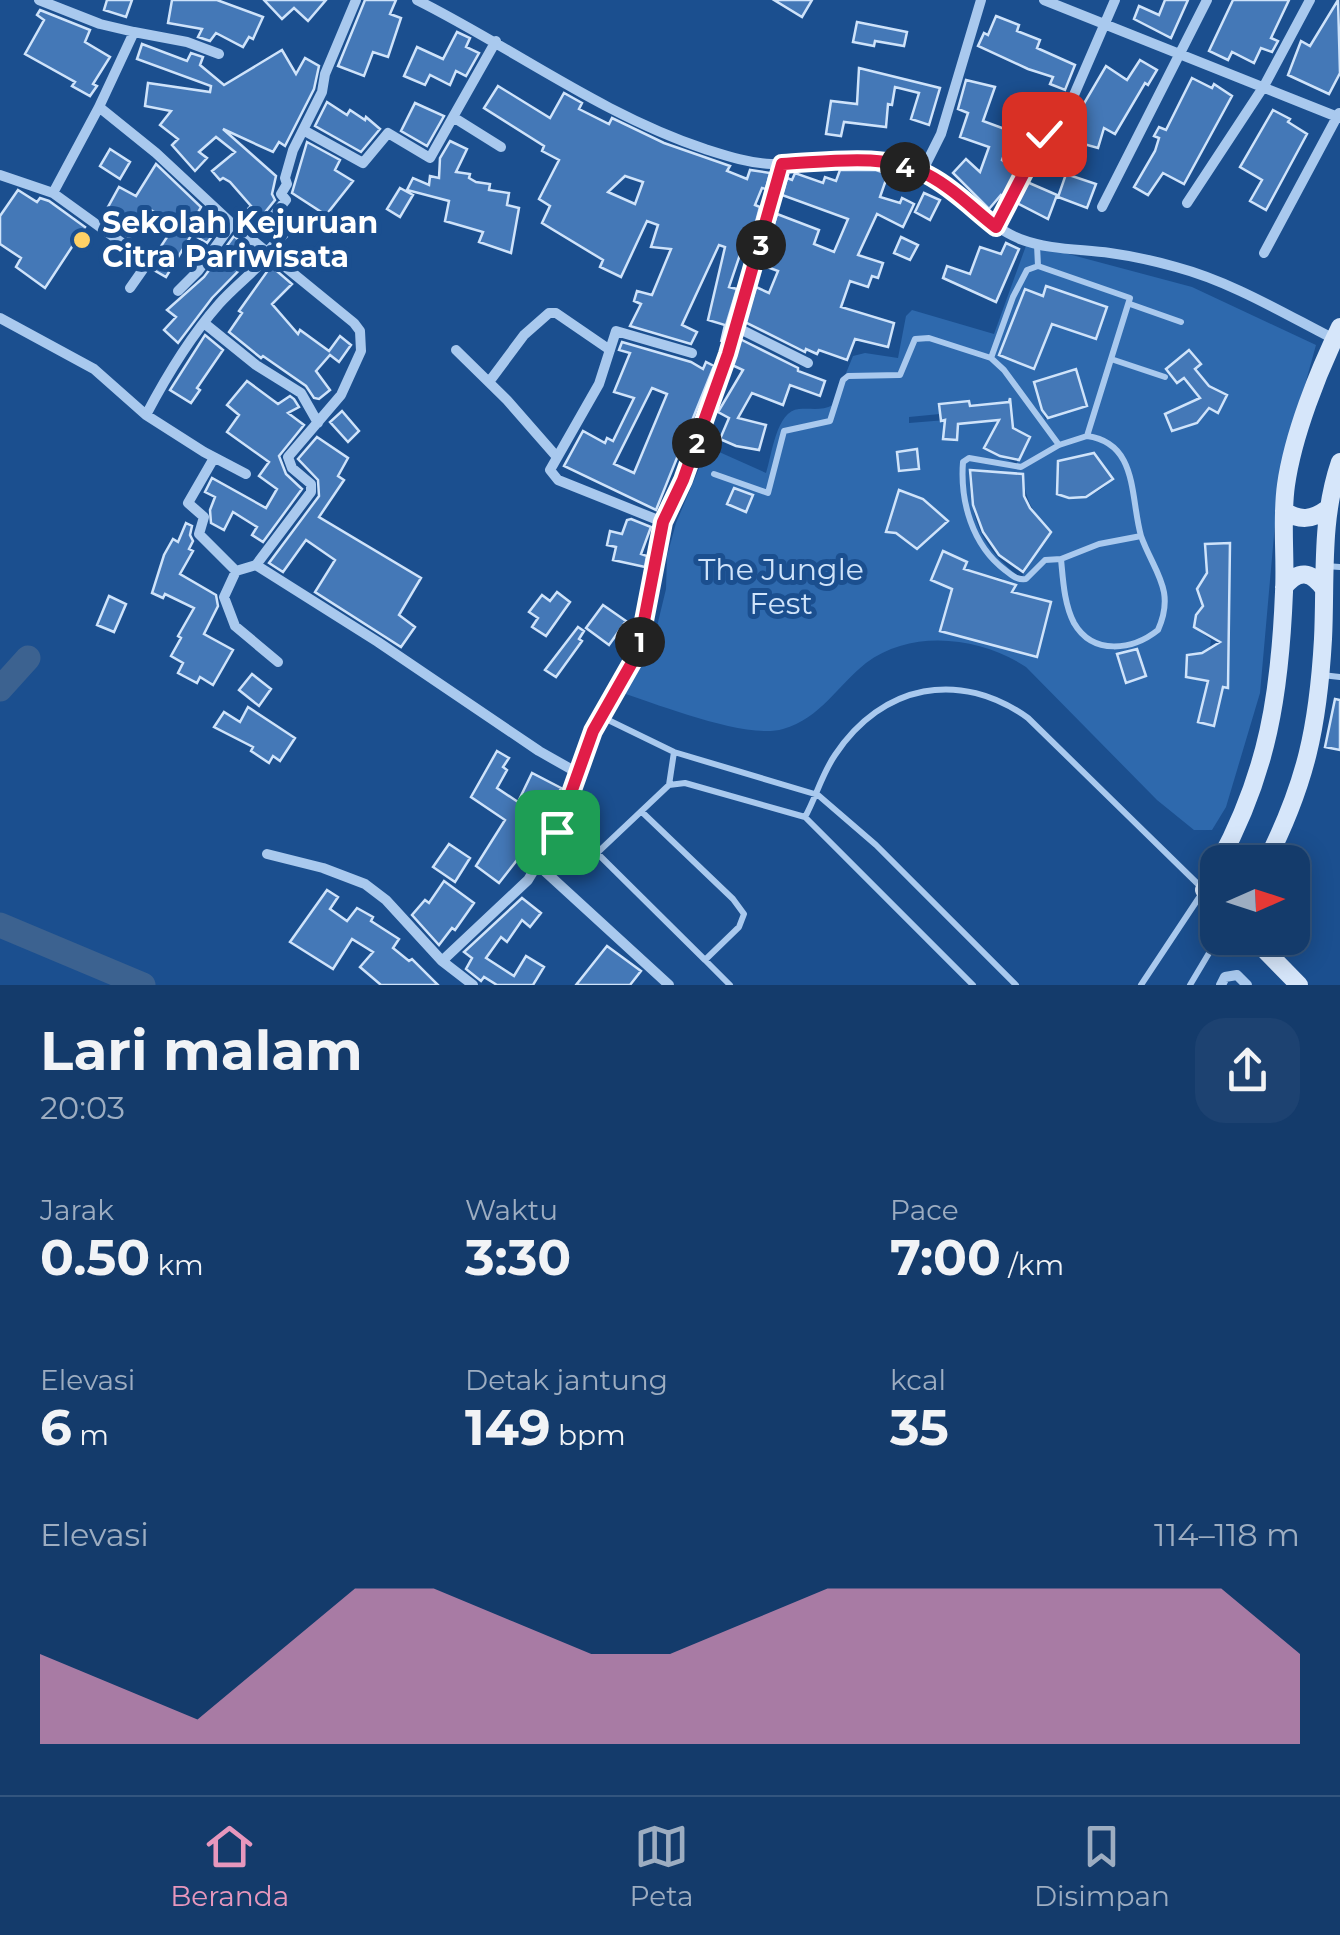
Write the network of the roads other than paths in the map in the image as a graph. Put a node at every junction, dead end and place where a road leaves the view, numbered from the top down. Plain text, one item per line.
1 (39, 0) edge
2 (356, 0) edge
3 (417, 0) edge
4 (981, 0) edge
5 (1044, 0) edge
6 (1116, 0) edge
7 (1207, 0) edge
8 (1310, 0) edge
9 (1106, 23) junction
10 (134, 32) junction
11 (496, 41) junction
12 (1181, 52) junction
13 (219, 54) dead end
14 (1264, 86) junction
15 (1074, 95) joint
16 (99, 107) junction
17 (452, 116) junction
18 (1339, 116) edge
19 (305, 131) junction
20 (501, 147) dead end
21 (782, 164) junction
22 (922, 172) junction
23 (0, 175) edge
24 (53, 193) junction
25 (1187, 203) dead end
26 (1102, 207) dead end
27 (230, 221) junction
28 (996, 227) junction
29 (1037, 245) junction
30 (1264, 253) dead end
31 (269, 255) junction
32 (1038, 266) junction
33 (308, 285) junction
34 (130, 288) dead end
35 (178, 291) dead end
36 (1130, 304) junction
37 (0, 318) edge
38 (1181, 322) dead end
39 (204, 324) junction
40 (736, 327) junction
41 (1337, 333) edge
42 (456, 350) dead end
43 (610, 350) junction
44 (692, 353) dead end
45 (991, 358) junction
46 (1111, 359) junction
47 (808, 363) dead end
48 (1164, 377) dead end
49 (488, 382) junction
50 (146, 414) junction
51 (318, 423) junction
52 (1087, 436) junction
53 (1060, 445) junction
54 (556, 456) junction
55 (214, 458) junction
56 (1340, 462) edge
57 (246, 474) dead end
58 (714, 474) dead end
59 (1327, 509) junction
60 (1284, 511) junction
61 (663, 522) junction
62 (1141, 536) junction
63 (1061, 559) junction
64 (256, 565) junction
65 (1332, 566) edge
66 (236, 571) junction
67 (1284, 588) junction
68 (1324, 589) junction
69 (1332, 637) edge
70 (278, 662) dead end
71 (1320, 675) junction
72 (1340, 677) edge
73 (601, 716) junction
74 (674, 752) junction
75 (576, 772) junction
76 (669, 784) junction
77 (818, 794) junction
78 (642, 812) junction
79 (805, 817) junction
80 (1228, 845) edge
81 (1275, 845) edge
82 (596, 853) junction
83 (266, 854) dead end
84 (538, 865) junction
85 (578, 871) dead end
86 (1200, 885) edge
87 (1200, 910) edge
88 (1208, 955) edge
89 (1270, 955) edge
90 (706, 960) junction
91 (442, 961) junction
92 (459, 974) junction
93 (450, 985) edge
94 (473, 985) edge
95 (668, 985) edge
96 (730, 985) edge
97 (972, 985) edge
98 (1016, 985) edge
99 (1141, 985) edge
100 (1190, 985) edge
101 (1221, 985) edge
102 (1247, 985) edge
103 (1299, 985) edge

1 - 10 street
2 - 19 street
3 - 11 street
4 - 22 street
5 - 9 street
6 - 9 street
7 - 12 street
8 - 14 street
9 - 12 street
9 - 15 street
10 - 13 street
10 - 16 street
11 - 17 street
11 - 21 street
12 - 14 street
12 - 26 street
14 - 18 street
14 - 25 street
15 - 28 lane
16 - 24 street
16 - 27 street
17 - 19 street
17 - 20 street
18 - 30 street
19 - 33 street
21 - 22 street
21 - 40 street
22 - 28 street
23 - 24 street
24 - 34 street
27 - 31 street
27 - 35 street
28 - 29 street
29 - 32 lane
29 - 41 street
31 - 33 street
31 - 39 street
32 - 36 lane
32 - 45 lane
33 - 51 street
36 - 38 lane
36 - 46 lane
37 - 50 street
39 - 50 street
39 - 51 street
40 - 47 street
40 - 61 street
41 - 60 street
42 - 49 street
43 - 44 street
43 - 49 street
43 - 54 street
45 - 53 lane
45 - 58 lane
46 - 48 lane
46 - 52 lane
49 - 54 street
50 - 55 street
51 - 64 street
52 - 53 lane
52 - 62 lane
53 - 63 lane
54 - 61 street
55 - 57 street
55 - 66 street
56 - 59 street
59 - 60 street
59 - 65 street
60 - 67 street
61 - 73 street
62 - 63 lane
62 - 63 lane
64 - 66 street
64 - 75 street
65 - 68 street
66 - 70 street
67 - 68 street
67 - 80 street
68 - 69 street
69 - 71 street
71 - 72 lane
71 - 81 street
73 - 74 lane
73 - 75 street
74 - 76 lane
74 - 77 lane
75 - 84 street
76 - 78 lane
76 - 79 lane
77 - 79 lane
77 - 86 lane
77 - 98 lane
78 - 82 lane
78 - 90 lane
79 - 97 lane
82 - 85 lane
82 - 90 lane
83 - 91 street
84 - 91 street
84 - 95 street
87 - 99 lane
88 - 100 lane
89 - 103 street
90 - 96 lane
91 - 92 street
92 - 93 street
92 - 94 street
101 - 102 street

